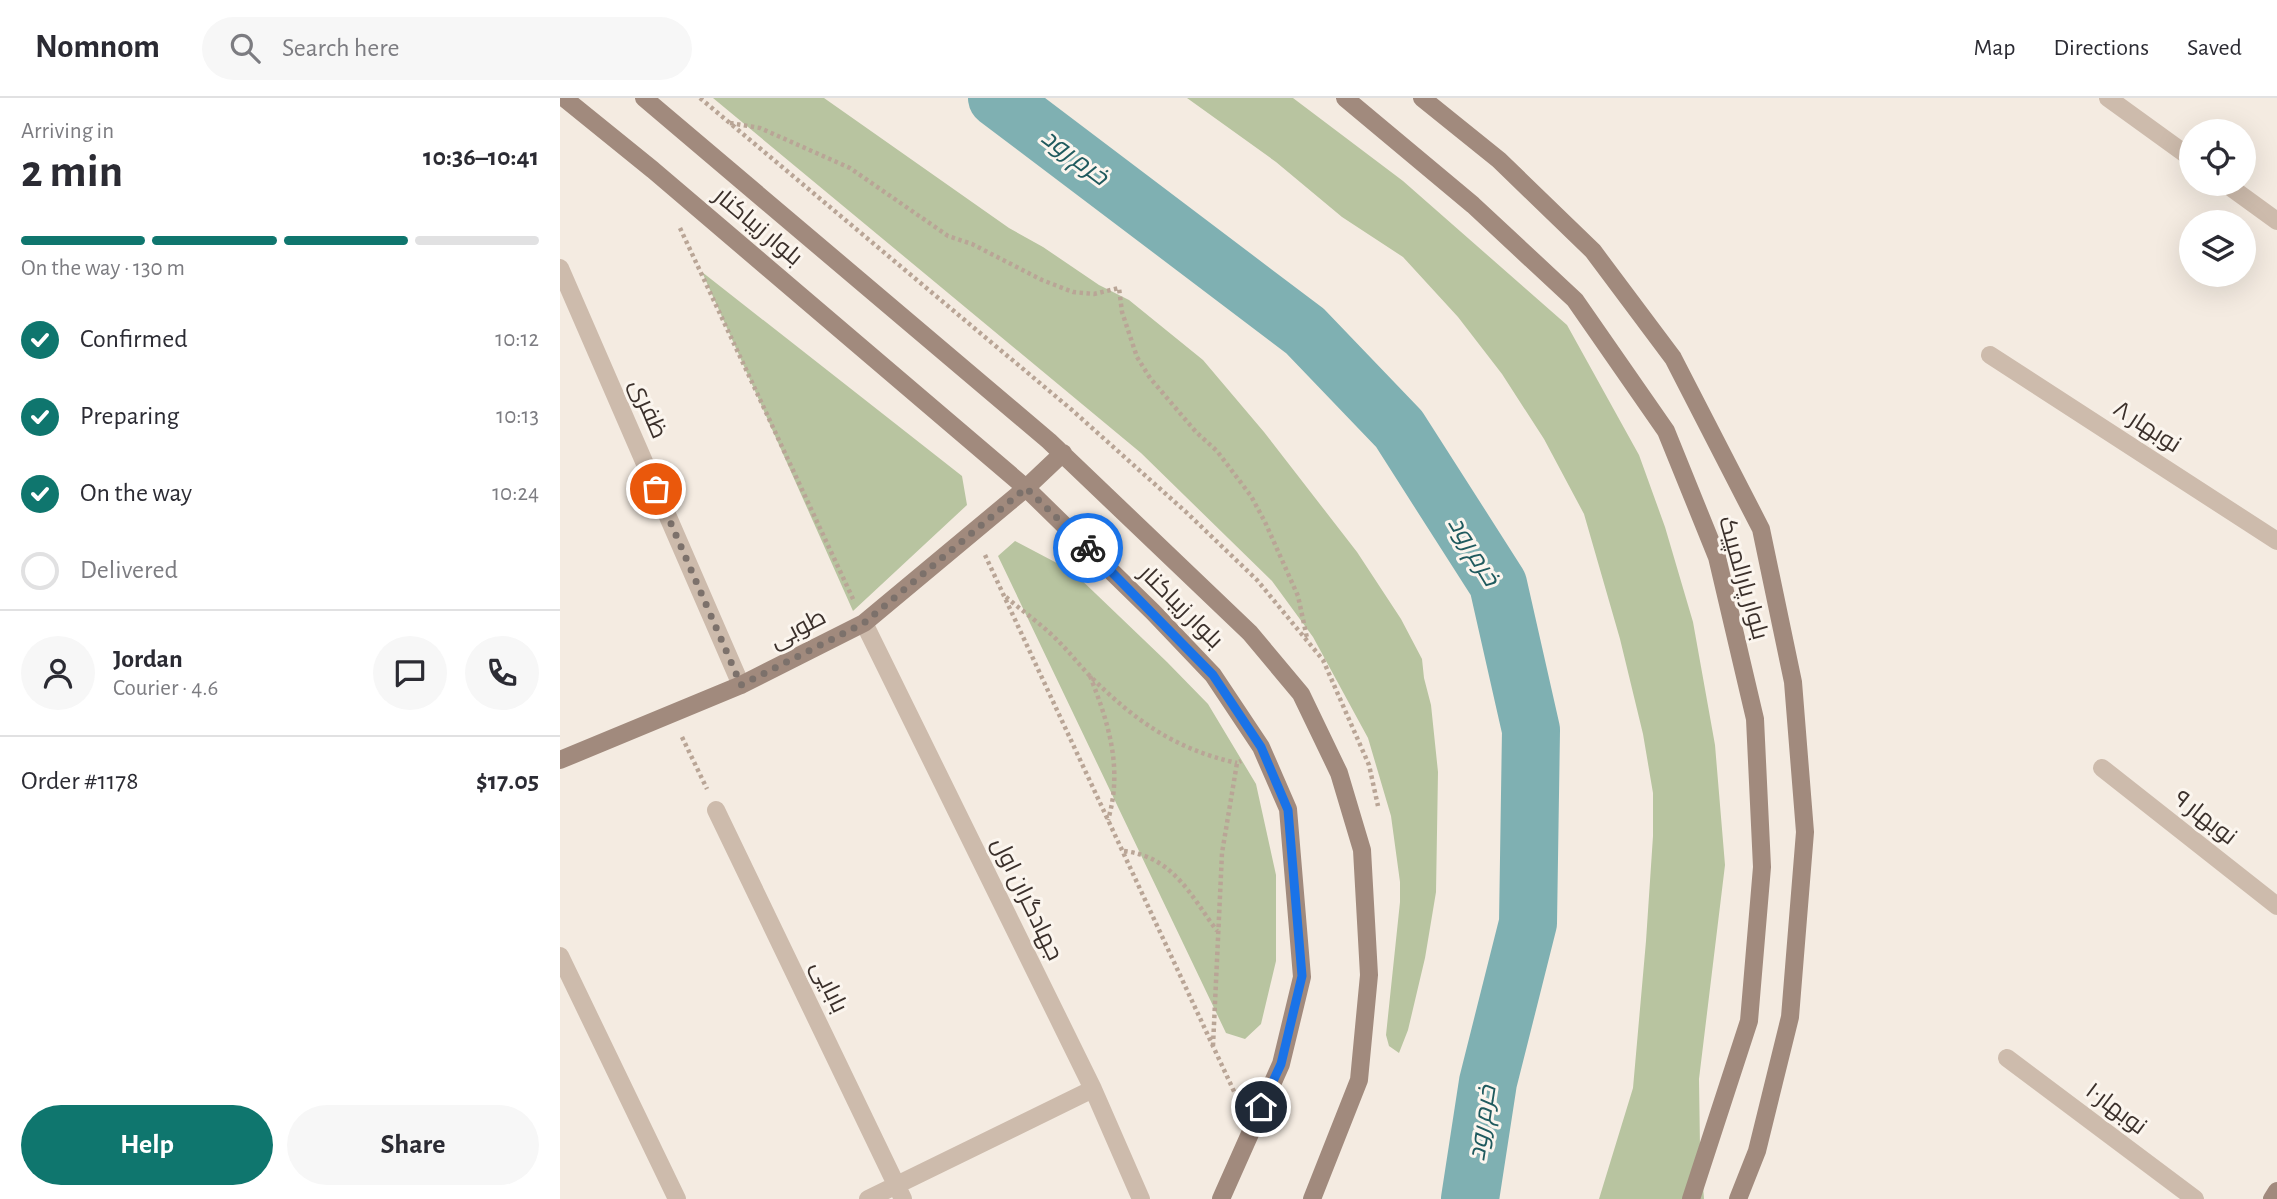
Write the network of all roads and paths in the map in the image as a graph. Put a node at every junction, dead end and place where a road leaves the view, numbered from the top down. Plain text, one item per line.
1 (564, 98) edge
2 (644, 98) edge
3 (1345, 98) edge
4 (1422, 98) edge
5 (2109, 98) edge
6 (729, 122) dead end
7 (2179, 149) edge
8 (2243, 196) edge
9 (676, 220) dead end
10 (2277, 221) edge
11 (560, 268) edge
12 (1990, 355) dead end
13 (1063, 453) junction
14 (1026, 488) junction
15 (975, 531) junction
16 (2277, 541) edge
17 (1004, 595) junction
18 (864, 623) junction
19 (1308, 641) dead end
20 (1090, 676) junction
21 (741, 685) junction
22 (671, 714) junction
23 (1261, 747) junction
24 (560, 760) edge
25 (1237, 763) junction
26 (2102, 768) dead end
27 (716, 810) joint
28 (1108, 820) junction
29 (1123, 851) junction
30 (2277, 906) edge
31 (1218, 932) junction
32 (560, 956) edge
33 (1213, 1047) junction
34 (2007, 1058) dead end
35 (1093, 1089) junction
36 (1251, 1129) junction
37 (2277, 1191) edge
38 (900, 1192) edge
39 (677, 1199) edge
40 (868, 1199) edge
41 (1141, 1199) edge
42 (1221, 1199) edge
43 (1312, 1199) edge
44 (1691, 1199) edge
45 (1738, 1199) edge
46 (2195, 1199) edge
47 (2272, 1199) edge

1 - 14 street, بلوار زیباکنار
2 - 13 street, بلوار زیباکنار
3 - 44 street, بلوار پارالمپیک
4 - 45 street, بلوار پارالمپیک
5 - 7 street
6 - 19 path
8 - 10 street
9 - 18 path
11 - 21 street, ظفری
12 - 16 street, نوبهار ۸
13 - 14 street, طوبی
13 - 43 street, بلوار زیباکنار
14 - 15 street, طوبی
14 - 23 street, بلوار زیباکنار
15 - 17 path
15 - 18 street, طوبی
17 - 20 path
17 - 28 path
18 - 21 street, طوبی
18 - 35 street, جهادگران اول
20 - 25 path
20 - 28 path
21 - 22 street, طوبی
22 - 24 street, طوبی
22 - 27 path
23 - 25 path
23 - 36 street, بلوار زیباکنار
25 - 31 path
26 - 30 street, نوبهار ۹
27 - 38 street, بابایی
28 - 29 path
29 - 31 path
29 - 33 path
31 - 33 path
32 - 39 street
33 - 36 path
34 - 46 street, نوبهار۱۰
35 - 38 street
35 - 41 street, جهادگران اول
36 - 42 street, بلوار زیباکنار
37 - 47 street
38 - 40 street

